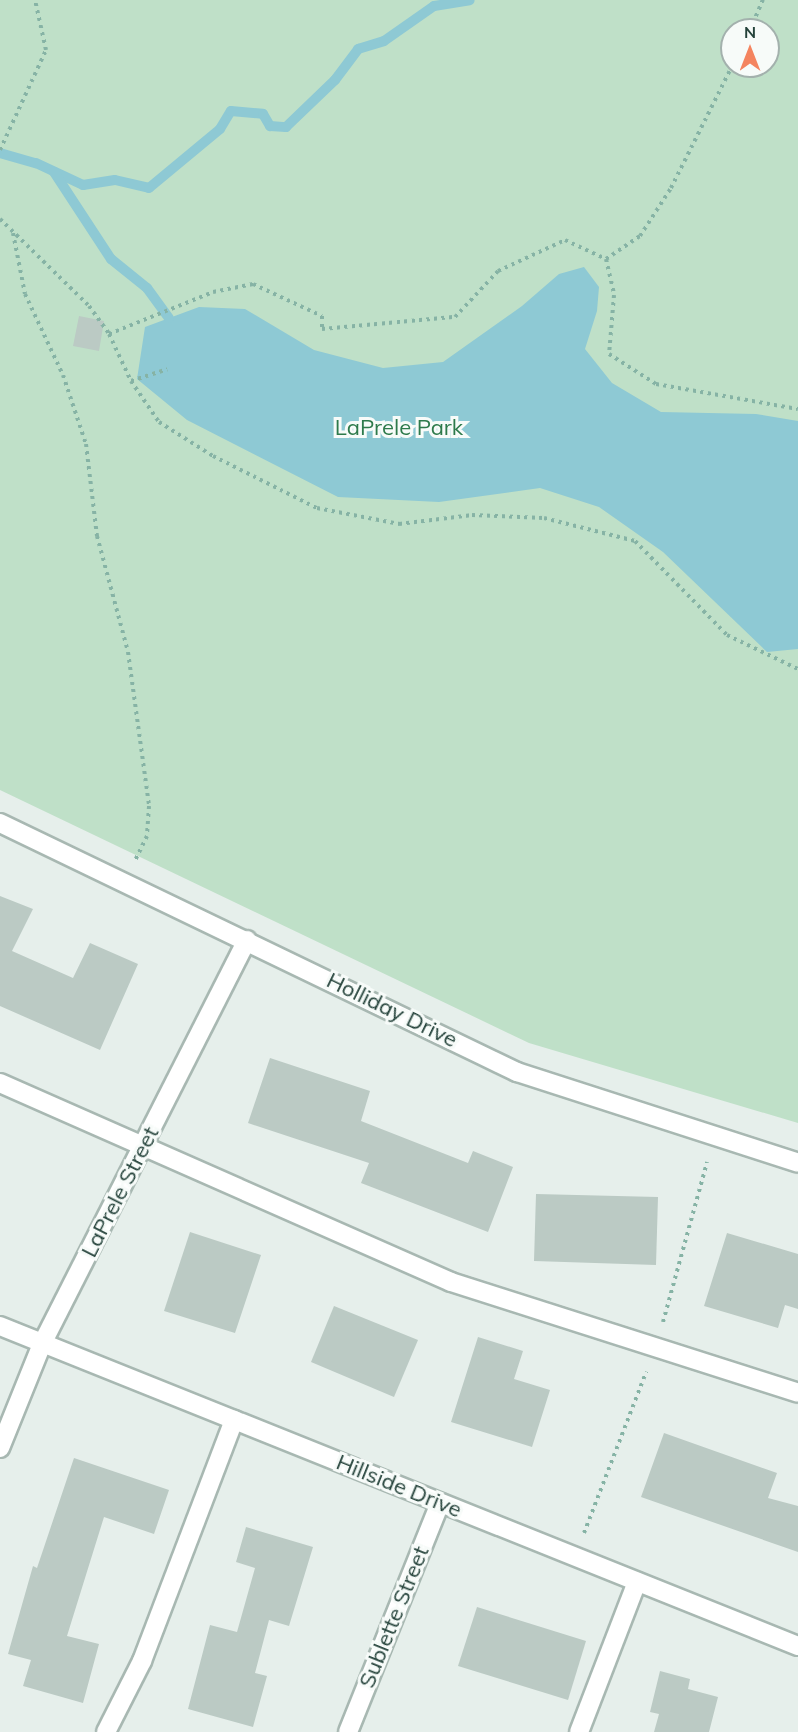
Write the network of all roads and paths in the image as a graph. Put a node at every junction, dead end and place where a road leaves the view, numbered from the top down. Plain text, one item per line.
1 (35, 0) edge
2 (764, 0) edge
3 (756, 18) edge
4 (726, 78) edge
5 (0, 150) edge
6 (0, 219) edge
7 (13, 233) junction
8 (606, 259) junction
9 (109, 334) junction
10 (167, 369) dead end
11 (130, 381) junction
12 (798, 409) edge
13 (798, 669) edge
14 (0, 823) edge
15 (125, 882) junction
16 (247, 940) junction
17 (0, 1083) edge
18 (143, 1145) junction
19 (798, 1163) edge
20 (0, 1326) edge
21 (42, 1344) junction
22 (798, 1393) edge
23 (234, 1420) junction
24 (0, 1448) edge
25 (440, 1503) junction
26 (637, 1582) junction
27 (798, 1646) edge
28 (106, 1732) edge
29 (348, 1732) edge
30 (579, 1732) edge

1 - 5 path
2 - 3 path
4 - 8 path
6 - 7 path
7 - 9 path
7 - 15 path
8 - 9 path
8 - 12 path
9 - 11 path
10 - 11 path
11 - 13 path
14 - 15 street, Holliday Drive
15 - 16 street, Holliday Drive
16 - 18 street, LaPrele Street
16 - 19 street, Holliday Drive
17 - 18 street
18 - 21 street, LaPrele Street
18 - 22 street
20 - 21 street, Hillside Drive
21 - 23 street, Hillside Drive
21 - 24 street, LaPrele Street
23 - 25 street, Hillside Drive
23 - 28 street
25 - 26 street, Hillside Drive
25 - 29 street, Sublette Street
26 - 27 street, Hillside Drive
26 - 30 street

